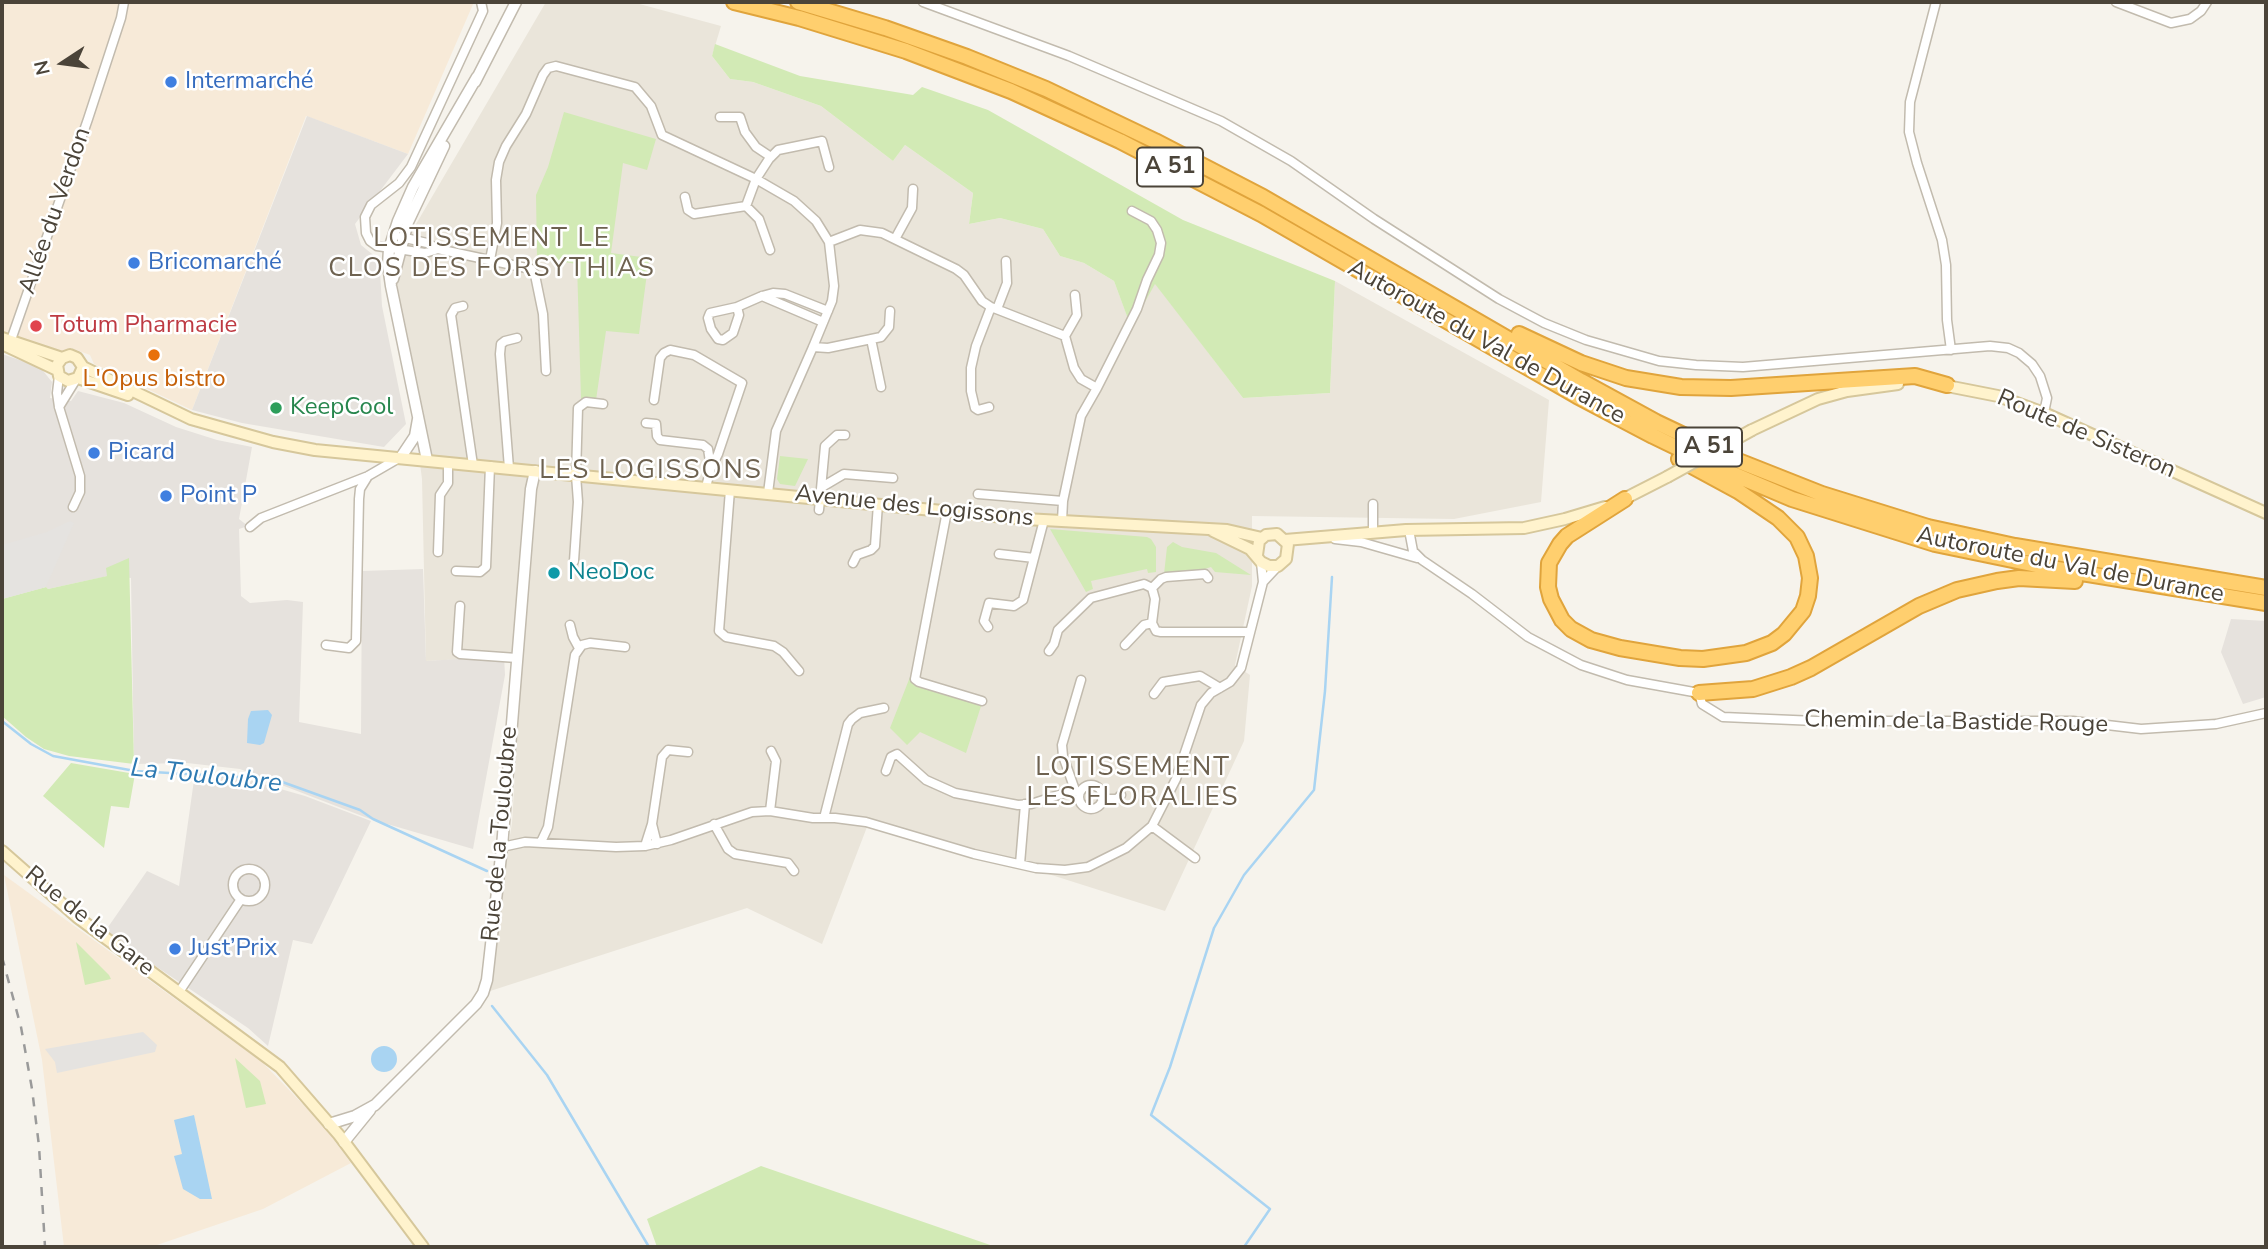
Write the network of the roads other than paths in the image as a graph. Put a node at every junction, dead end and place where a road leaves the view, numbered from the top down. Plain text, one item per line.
1 (124, 2) edge
2 (481, 2) edge
3 (516, 2) edge
4 (734, 2) edge
5 (798, 2) edge
6 (923, 2) edge
7 (1936, 2) edge
8 (2116, 2) edge
9 (2207, 2) edge
10 (477, 77) junction
11 (720, 117) dead end
12 (771, 157) junction
13 (1204, 165) junction
14 (828, 167) dead end
15 (757, 179) junction
16 (913, 189) dead end
17 (685, 197) dead end
18 (746, 206) junction
19 (1132, 211) dead end
20 (398, 237) junction
21 (895, 239) junction
22 (829, 242) junction
23 (438, 249) junction
24 (394, 250) junction
25 (770, 250) dead end
26 (490, 260) junction
27 (1006, 261) dead end
28 (1075, 295) dead end
29 (762, 296) junction
30 (463, 306) dead end
31 (737, 307) junction
32 (994, 308) junction
33 (828, 311) junction
34 (890, 311) dead end
35 (823, 322) junction
36 (1065, 335) junction
37 (517, 338) dead end
38 (871, 339) junction
39 (5, 341) edge
40 (813, 347) junction
41 (1951, 350) junction
42 (62, 358) junction
43 (546, 371) dead end
44 (58, 373) junction
45 (79, 375) junction
46 (1947, 385) junction
47 (881, 387) dead end
48 (1097, 388) junction
49 (1577, 396) junction
50 (654, 400) dead end
51 (603, 404) dead end
52 (59, 407) junction
53 (989, 407) dead end
54 (418, 411) junction
55 (2044, 413) junction
56 (646, 422) dead end
57 (845, 435) dead end
58 (401, 457) junction
59 (428, 460) junction
60 (448, 462) junction
61 (473, 464) junction
62 (490, 466) junction
63 (509, 468) junction
64 (711, 468) junction
65 (535, 471) junction
66 (576, 475) junction
67 (368, 476) junction
68 (893, 478) dead end
69 (706, 487) junction
70 (730, 490) junction
71 (768, 493) junction
72 (978, 494) dead end
73 (820, 499) junction
74 (1625, 499) junction
75 (1063, 501) junction
76 (878, 504) junction
77 (1373, 504) dead end
78 (74, 507) dead end
79 (947, 511) junction
80 (2266, 513) edge
81 (1044, 520) junction
82 (1062, 521) junction
83 (250, 527) dead end
84 (1211, 530) junction
85 (1407, 530) junction
86 (1373, 533) junction
87 (1311, 537) junction
88 (1262, 538) junction
89 (1287, 544) junction
90 (438, 552) dead end
91 (999, 554) dead end
92 (1034, 558) junction
93 (1259, 558) junction
94 (1422, 560) junction
95 (574, 561) dead end
96 (853, 564) dead end
97 (1278, 566) junction
98 (456, 571) dead end
99 (1208, 578) dead end
100 (1263, 582) junction
101 (1152, 588) junction
102 (2266, 588) edge
103 (2266, 605) edge
104 (460, 606) dead end
105 (1152, 623) junction
106 (570, 625) dead end
107 (988, 626) dead end
108 (1250, 632) junction
109 (326, 645) dead end
110 (1125, 645) dead end
111 (625, 647) dead end
112 (579, 648) junction
113 (1049, 650) dead end
114 (517, 657) junction
115 (799, 671) dead end
116 (1080, 680) dead end
117 (1220, 688) junction
118 (1699, 693) junction
119 (1154, 694) dead end
120 (982, 701) dead end
121 (884, 708) dead end
122 (2266, 713) edge
123 (771, 751) dead end
124 (688, 752) dead end
125 (886, 771) dead end
126 (1077, 791) junction
127 (1121, 795) dead end
128 (1102, 799) junction
129 (1025, 804) junction
130 (770, 811) junction
131 (824, 818) junction
132 (652, 824) junction
133 (714, 824) junction
134 (1152, 826) junction
135 (548, 827) junction
136 (503, 832) junction
137 (525, 842) junction
138 (541, 842) junction
139 (554, 843) junction
140 (657, 844) junction
141 (645, 846) junction
142 (502, 847) junction
143 (2, 851) edge
144 (1195, 858) dead end
145 (1020, 864) junction
146 (794, 871) dead end
147 (241, 899) junction
148 (178, 992) junction
149 (375, 1105) junction
150 (329, 1124) junction
151 (342, 1140) junction
152 (423, 1247) edge

1 - 39 street, Allée du Verdon
2 - 24 street
3 - 10 street
4 - 49 highway, Autoroute du Val de Durance / A 51
5 - 13 highway, Autoroute du Val de Durance / A 51
6 - 41 street
7 - 41 street
8 - 9 street
10 - 20 street
10 - 20 street
11 - 12 street
12 - 14 street
12 - 15 street
13 - 46 highway
13 - 102 highway, Autoroute du Val de Durance / A 51
15 - 18 street
15 - 22 street
15 - 26 street
16 - 21 street
17 - 18 street
18 - 25 street
19 - 48 street
20 - 23 street
20 - 24 street
21 - 22 street
21 - 32 street
22 - 33 street
23 - 24 street
23 - 26 street
24 - 54 street
26 - 43 street
27 - 32 street
28 - 36 street
29 - 31 street
29 - 33 street
29 - 35 street
30 - 61 street
31 - 31 street
32 - 36 street
32 - 53 street
33 - 35 street
34 - 38 street
35 - 40 street
36 - 48 street
37 - 63 street
38 - 40 street
38 - 47 street
39 - 42 main road
39 - 44 main road
40 - 71 street
41 - 55 street
42 - 44 main road
42 - 45 main road
44 - 45 main road
44 - 52 street
45 - 52 street
45 - 58 main road, Avenue des Logissons
46 - 55 main road, Route de Sisteron
46 - 74 main road, Route de Sisteron, bridge
48 - 75 street
49 - 74 highway
49 - 103 highway, Autoroute du Val de Durance / A 51
50 - 64 street
51 - 66 street
52 - 78 street
54 - 58 street
54 - 59 street
55 - 80 main road, Route de Sisteron
56 - 64 street
57 - 73 street
58 - 59 main road, Avenue des Logissons
58 - 67 street
59 - 60 main road, Avenue des Logissons
60 - 61 main road, Avenue des Logissons
60 - 90 street
61 - 62 main road, Avenue des Logissons
62 - 63 main road, Avenue des Logissons
62 - 98 street
63 - 65 main road, Avenue des Logissons
64 - 69 street
65 - 66 main road, Avenue des Logissons
65 - 114 street, Rue de la Touloubre
66 - 69 main road, Avenue des Logissons
66 - 95 street
67 - 83 street
67 - 109 street
68 - 73 street
69 - 70 main road, Avenue des Logissons
70 - 71 main road, Avenue des Logissons
70 - 115 street
71 - 73 main road, Avenue des Logissons
72 - 75 street
73 - 76 main road, Avenue des Logissons
74 - 85 main road, Route de Sisteron
75 - 82 street
76 - 79 main road, Avenue des Logissons
76 - 96 street
77 - 86 street
79 - 81 main road, Avenue des Logissons
79 - 120 street
81 - 82 main road, Avenue des Logissons
81 - 92 street
82 - 84 main road, Avenue des Logissons
84 - 88 main road, Avenue des Logissons
84 - 93 main road, Avenue des Logissons
85 - 86 main road
85 - 94 street
86 - 87 main road
87 - 89 main road
87 - 94 street
88 - 89 main road
88 - 93 main road
89 - 97 main road
91 - 92 street
92 - 107 street
93 - 97 main road
93 - 100 street
94 - 118 street
97 - 100 street
99 - 101 street
100 - 108 street
101 - 105 street
101 - 113 street
103 - 118 highway
104 - 114 street
105 - 108 street
105 - 110 street
106 - 112 street
108 - 117 street
111 - 112 street
112 - 135 street
114 - 136 street, Rue de la Touloubre
116 - 126 street
117 - 119 street
117 - 134 street
118 - 122 street, Chemin de la Bastide Rouge
121 - 131 street
123 - 130 street
124 - 132 street
125 - 129 street
126 - 128 street
126 - 128 street
126 - 129 street
127 - 128 street
129 - 145 street
130 - 131 street
130 - 133 street
131 - 145 street
132 - 140 street
132 - 141 street
133 - 140 street
133 - 146 street
134 - 144 street
134 - 145 street
135 - 138 street
135 - 139 street
136 - 137 street
136 - 142 street, Rue de la Touloubre
137 - 138 street
137 - 142 street
138 - 139 street
139 - 141 street
140 - 141 street
142 - 149 street, Rue de la Touloubre
143 - 148 main road, Rue de la Gare
147 - 147 street
147 - 148 street, Rue de la Gare
148 - 150 main road, Rue de la Gare
149 - 150 street, Rue de la Touloubre
149 - 151 street
150 - 151 main road, Rue de la Gare
151 - 152 main road, Rue de la Gare

